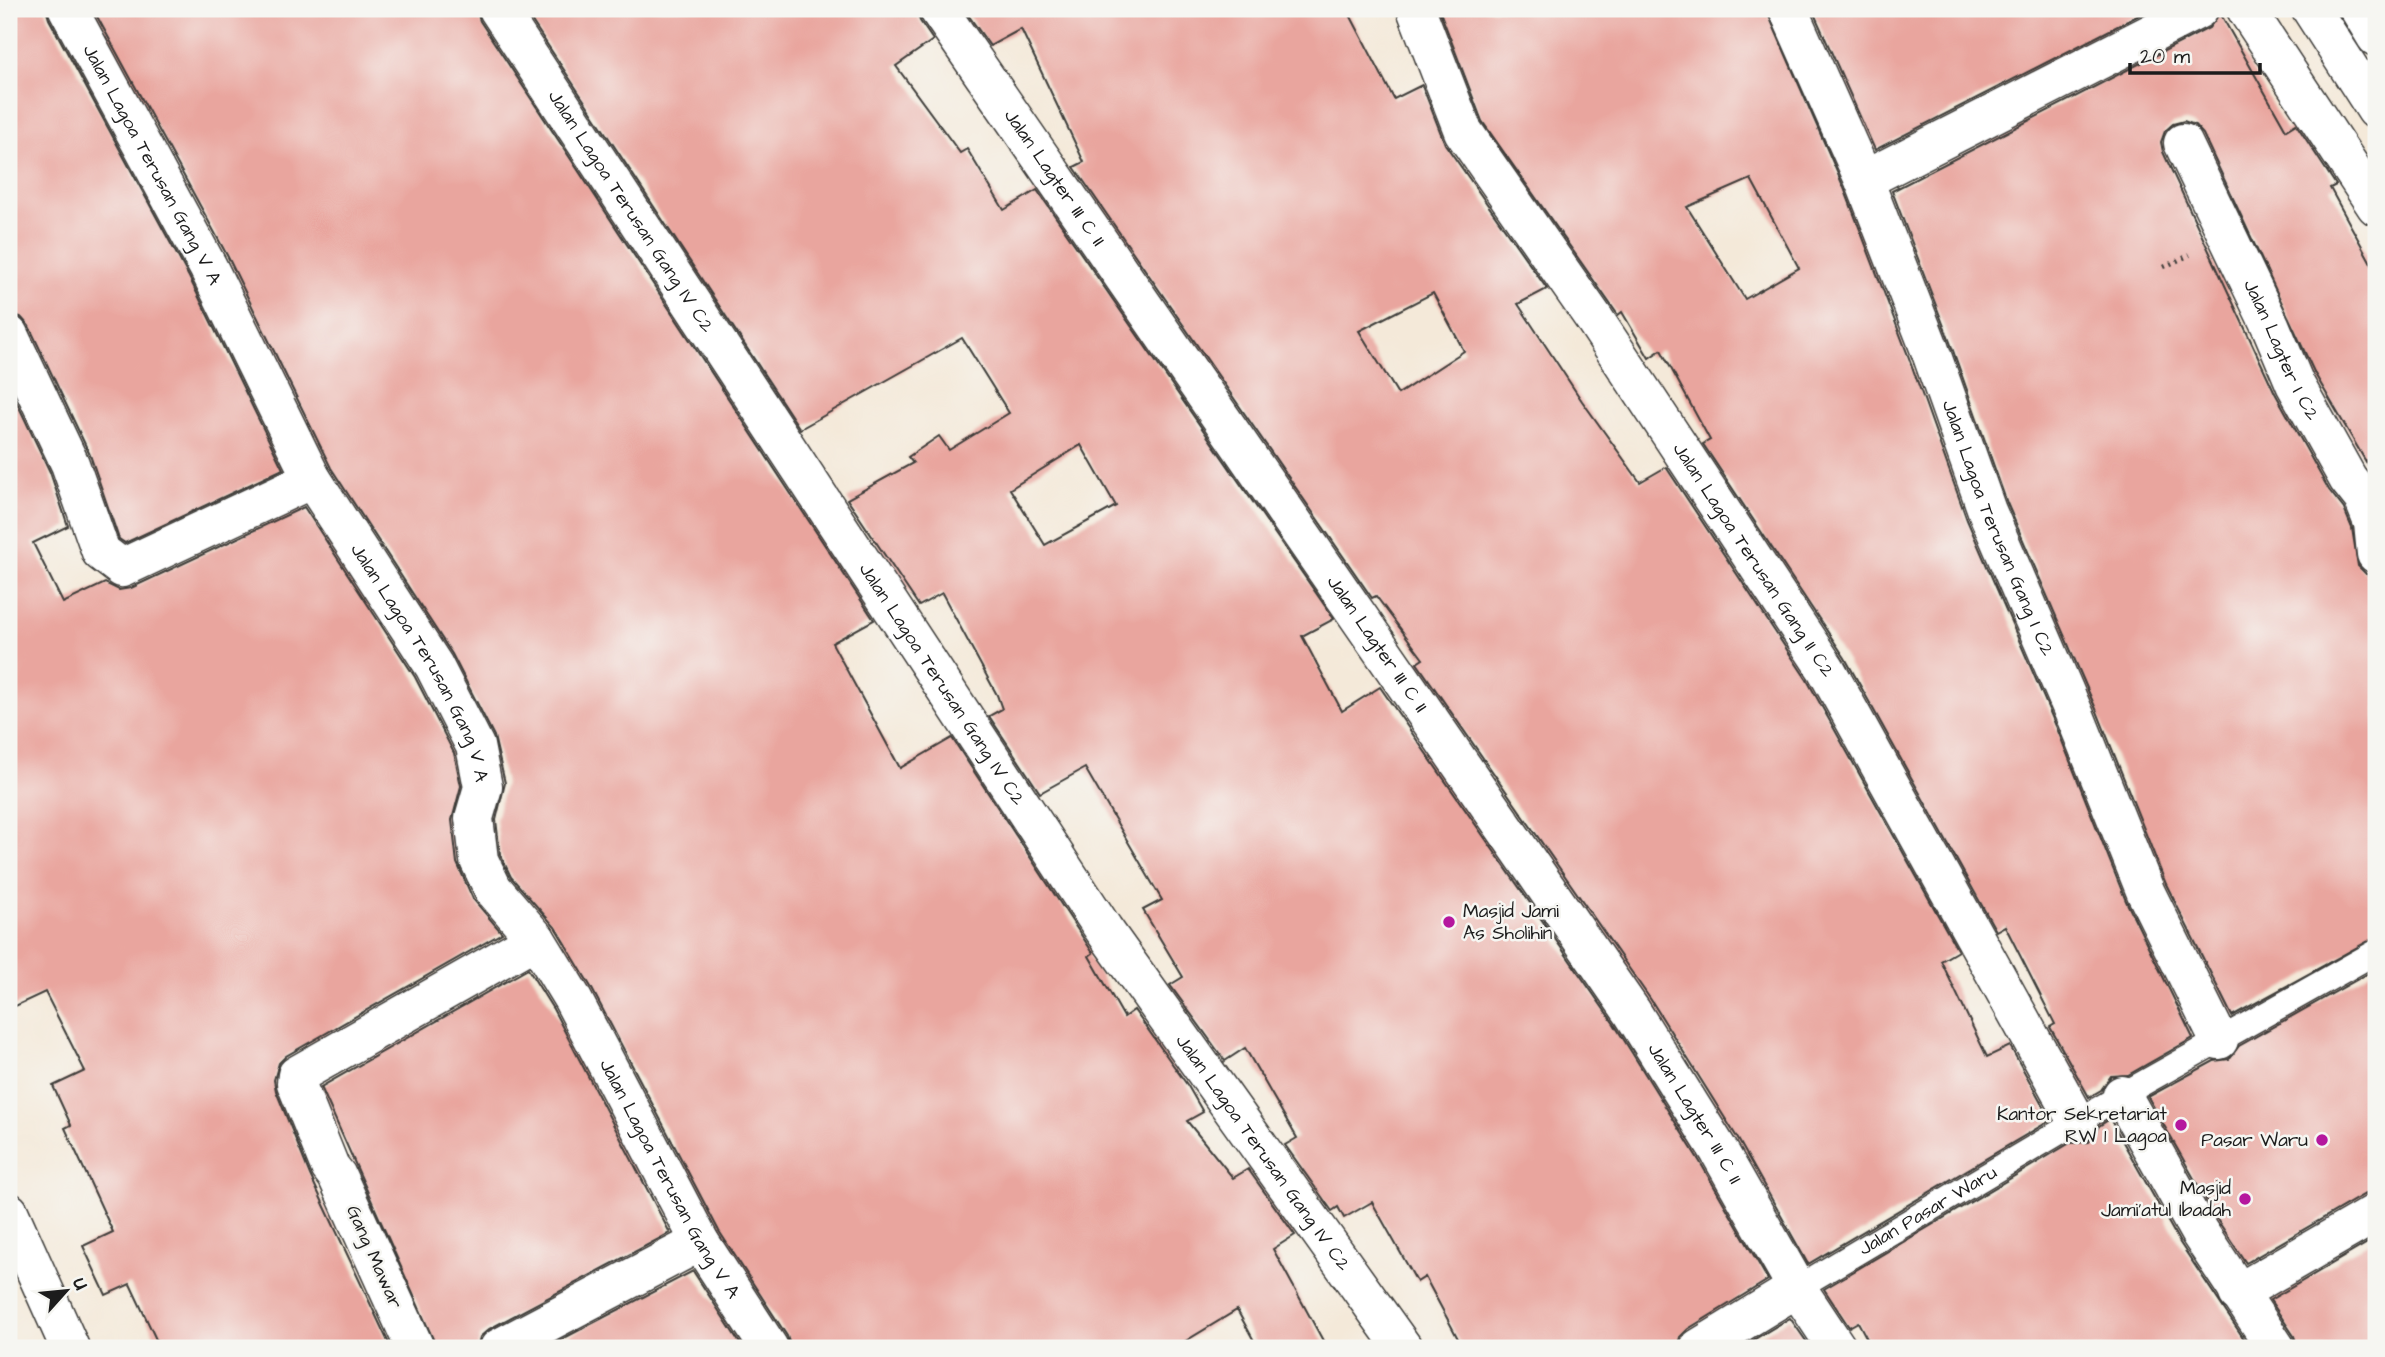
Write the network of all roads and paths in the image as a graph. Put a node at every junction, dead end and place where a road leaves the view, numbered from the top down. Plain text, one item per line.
1 (68, 9) edge
2 (498, 9) edge
3 (938, 9) edge
4 (1416, 9) edge
5 (1788, 9) edge
6 (2199, 9) edge
7 (2246, 9) edge
8 (2311, 9) edge
9 (2359, 9) edge
10 (2376, 37) edge
11 (2376, 110) edge
12 (2183, 143) dead end
13 (1864, 180) junction
14 (2376, 206) edge
15 (9, 335) edge
16 (312, 479) junction
17 (2376, 554) edge
18 (536, 939) junction
19 (2376, 952) edge
20 (2219, 1041) junction
21 (2122, 1095) junction
22 (2078, 1123) junction
23 (9, 1212) edge
24 (2376, 1213) edge
25 (700, 1242) junction
26 (1797, 1289) junction
27 (2238, 1293) junction
28 (70, 1348) edge
29 (415, 1348) edge
30 (499, 1348) edge
31 (769, 1348) edge
32 (1403, 1348) edge
33 (1699, 1348) edge
34 (1837, 1348) edge
35 (2276, 1348) edge

1 - 16 main road, Jalan Lagoa Terusan Gang V A
2 - 32 main road, Jalan Lagoa Terusan Gang IV C2
3 - 26 main road, Jalan Lagter III C II
4 - 22 main road, Jalan Lagoa Terusan Gang II C2
5 - 13 main road, Jalan Lagoa Terusan Gang I C2
6 - 13 main road
7 - 14 main road
8 - 11 main road
9 - 10 main road
12 - 17 main road, Jalan Lagter I C2
13 - 20 main road, Jalan Lagoa Terusan Gang I C2
15 - 16 main road
16 - 18 main road, Jalan Lagoa Terusan Gang V A
18 - 25 main road, Jalan Lagoa Terusan Gang V A
18 - 29 main road, Gang Mawar
19 - 20 lane, Jalan Pasar Waru
20 - 21 lane, Jalan Pasar Waru
21 - 22 lane, Jalan Pasar Waru
21 - 27 main road
22 - 26 lane, Jalan Pasar Waru
23 - 28 main road
24 - 27 main road
25 - 30 main road
25 - 31 main road, Jalan Lagoa Terusan Gang V A
26 - 33 main road, Jalan Pasar Waru
26 - 34 main road, Jalan Lagter III C II
27 - 35 main road

